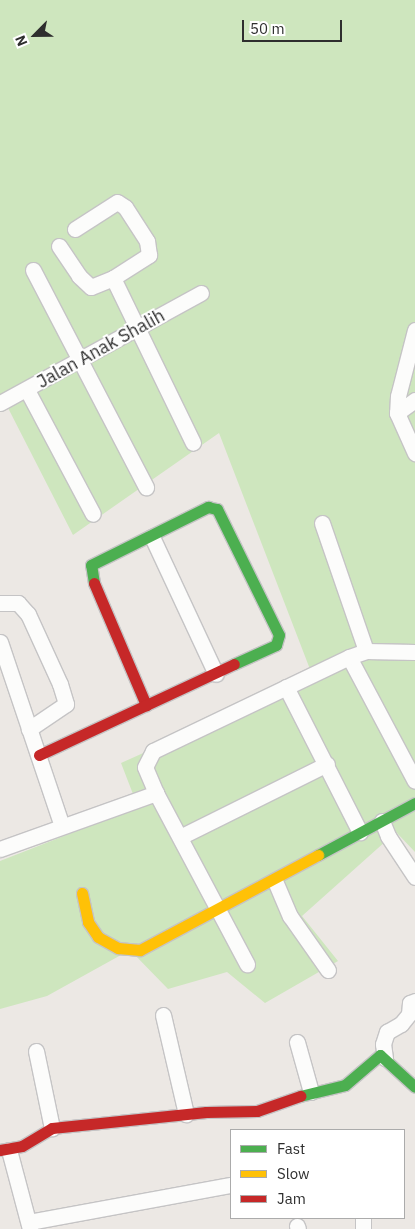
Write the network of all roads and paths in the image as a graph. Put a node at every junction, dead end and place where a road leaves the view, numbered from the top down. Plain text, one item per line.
1 (75, 229) dead end
2 (59, 246) dead end
3 (34, 270) dead end
4 (113, 278) junction
5 (201, 293) dead end
6 (137, 330) junction
7 (415, 330) edge
8 (80, 358) junction
9 (411, 376) edge
10 (27, 390) junction
11 (415, 400) edge
12 (1, 401) edge
13 (397, 413) junction
14 (193, 443) dead end
15 (415, 453) edge
16 (146, 487) dead end
17 (92, 514) dead end
18 (322, 523) dead end
19 (152, 537) junction
20 (0, 603) edge
21 (0, 642) edge
22 (366, 651) junction
23 (415, 652) edge
24 (349, 657) junction
25 (216, 674) junction
26 (286, 687) junction
27 (146, 705) junction
28 (29, 729) junction
29 (39, 755) junction
30 (327, 764) junction
31 (415, 781) edge
32 (156, 793) junction
33 (415, 803) edge
34 (382, 821) junction
35 (62, 826) junction
36 (360, 832) junction
37 (180, 837) junction
38 (0, 849) edge
39 (415, 877) edge
40 (275, 881) junction
41 (82, 893) dead end
42 (217, 909) junction
43 (247, 964) dead end
44 (328, 970) dead end
45 (415, 1000) edge
46 (163, 1015) dead end
47 (297, 1042) dead end
48 (36, 1051) dead end
49 (385, 1058) junction
50 (415, 1087) edge
51 (311, 1092) junction
52 (186, 1114) junction
53 (52, 1128) junction
54 (4, 1150) edge
55 (230, 1185) edge
56 (30, 1226) edge

1 - 4 street
2 - 4 street
3 - 8 street
4 - 6 street
5 - 6 street, Jalan Anak Shalih
6 - 8 street, Jalan Anak Shalih
6 - 14 street
7 - 9 street
8 - 10 street, Jalan Anak Shalih
8 - 16 street
9 - 13 street
10 - 12 street, Jalan Anak Shalih
10 - 17 street
11 - 13 street
13 - 15 street
18 - 22 street
19 - 25 street
19 - 25 street
19 - 27 street
20 - 28 street
21 - 28 street
22 - 23 street
22 - 24 street
24 - 26 street
24 - 31 street
25 - 27 street
26 - 30 street
26 - 32 street
27 - 29 street
28 - 29 street
29 - 35 street
30 - 36 street
30 - 37 street
32 - 35 street
32 - 37 street
33 - 34 street
34 - 36 street
34 - 39 street
35 - 38 street
36 - 40 street
37 - 42 street
40 - 42 street
40 - 44 street
41 - 42 street
42 - 43 street
45 - 49 street
46 - 52 street
47 - 51 street
48 - 53 street
49 - 50 street
49 - 51 street
51 - 52 street
52 - 53 street
53 - 54 street
54 - 56 street
55 - 56 street

